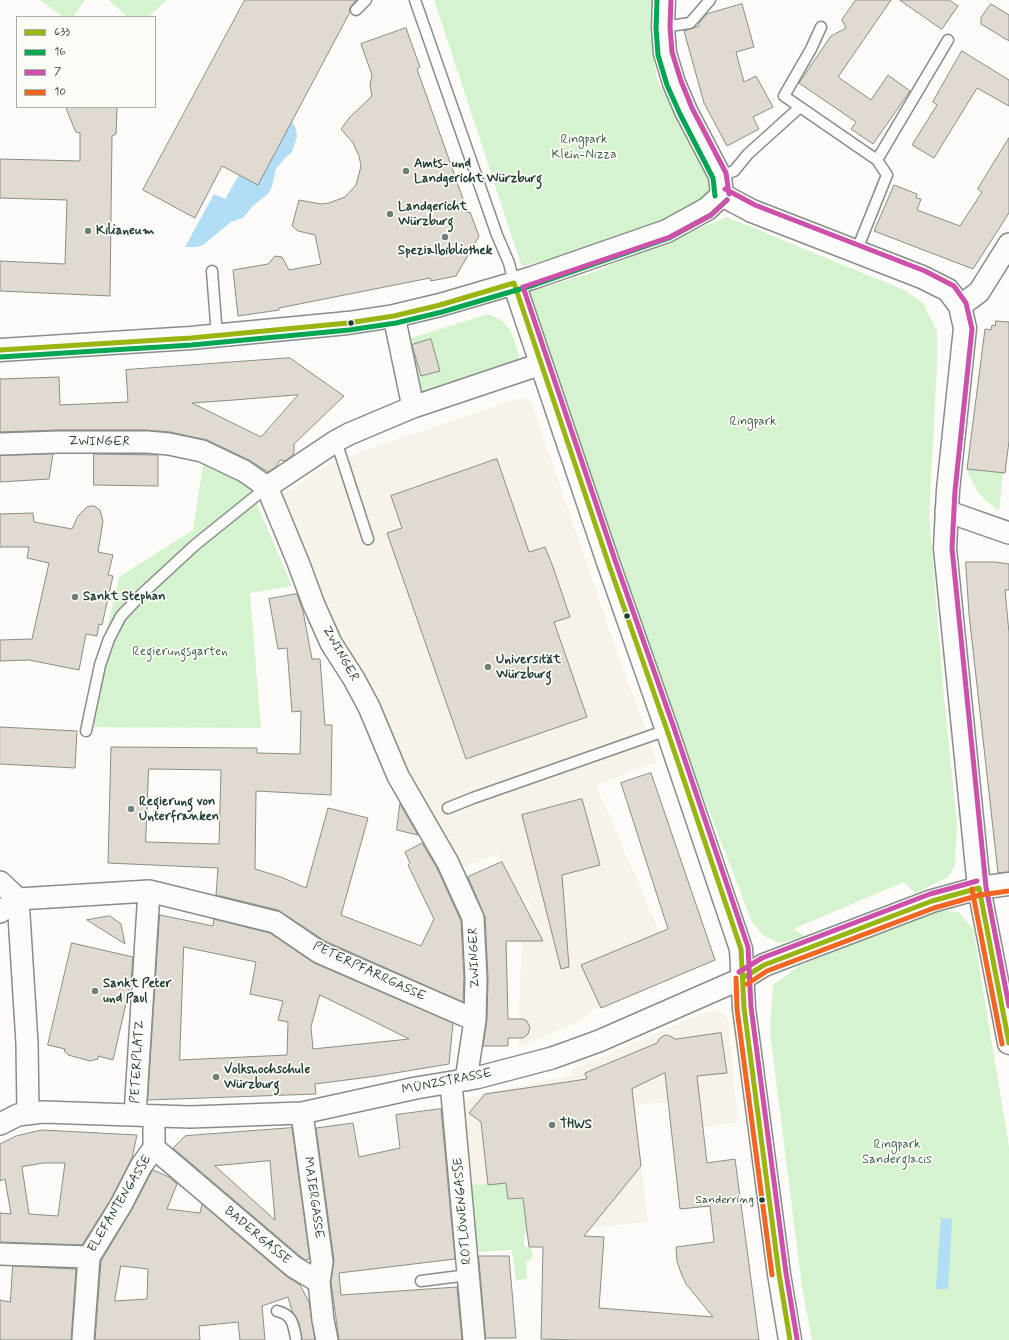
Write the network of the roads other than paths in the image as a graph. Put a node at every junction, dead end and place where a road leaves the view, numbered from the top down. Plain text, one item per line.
1 (366, 0) edge
2 (415, 0) edge
3 (664, 0) edge
4 (710, 0) edge
5 (356, 10) dead end
6 (821, 27) dead end
7 (663, 28) junction
8 (948, 40) dead end
9 (800, 107) junction
10 (877, 160) junction
11 (721, 185) junction
12 (1009, 244) edge
13 (856, 252) junction
14 (212, 271) dead end
15 (514, 283) junction
16 (960, 306) junction
17 (394, 316) junction
18 (217, 336) junction
19 (0, 350) edge
20 (541, 364) junction
21 (413, 407) junction
22 (336, 441) junction
23 (0, 444) edge
24 (267, 487) junction
25 (946, 511) junction
26 (1009, 533) edge
27 (368, 539) dead end
28 (667, 730) junction
29 (86, 731) dead end
30 (448, 808) dead end
31 (0, 882) edge
32 (1009, 884) edge
33 (979, 888) junction
34 (149, 891) junction
35 (18, 899) junction
36 (0, 912) edge
37 (743, 978) junction
38 (475, 1020) junction
39 (1009, 1043) edge
40 (459, 1082) junction
41 (28, 1113) junction
42 (302, 1113) junction
43 (145, 1115) junction
44 (0, 1124) edge
45 (154, 1148) junction
46 (0, 1254) edge
47 (88, 1257) junction
48 (468, 1276) junction
49 (319, 1282) junction
50 (422, 1282) dead end
51 (277, 1311) dead end
52 (325, 1330) edge
53 (296, 1338) dead end
54 (83, 1340) edge
55 (474, 1340) edge
56 (790, 1340) edge

1 - 5 lane
2 - 15 lane
3 - 7 street
4 - 7 lane
6 - 9 lane
7 - 11 street
8 - 10 lane
9 - 10 lane
9 - 11 lane
10 - 13 lane
11 - 13 street
11 - 15 street
12 - 16 street
13 - 16 street
14 - 18 lane
15 - 17 street
15 - 20 street
16 - 25 street
17 - 18 street
17 - 21 street
18 - 19 street
20 - 21 street
20 - 28 street
21 - 22 street
22 - 24 street
22 - 27 lane
23 - 24 street, ZWINGER
24 - 29 lane
24 - 38 street, ZWINGER
25 - 26 street
25 - 33 street
28 - 30 lane
28 - 37 street
31 - 35 street
32 - 33 street
33 - 37 street
33 - 39 street
34 - 35 street
34 - 38 street, PETERPFARRGASSE
34 - 43 street, PETERPLATZ
35 - 36 street
35 - 41 street
37 - 40 street, MÜNZSTRASSE
37 - 56 street
38 - 40 street, ZWINGER
40 - 42 street, MÜNZSTRASSE
40 - 48 street, ROTLÖWENGASSE
41 - 43 street, PETERPLATZ
41 - 44 street, PETERPLATZ
42 - 43 street, MÜNZSTRASSE
42 - 49 street, MAIERGASSE
43 - 45 street, ELEFANTENGASSE
45 - 47 street, ELEFANTENGASSE
45 - 49 street, BADERGASSE
46 - 47 street
47 - 54 street, ELEFANTENGASSE
48 - 50 lane
48 - 55 street, ROTLÖWENGASSE
49 - 52 street
51 - 53 lane

